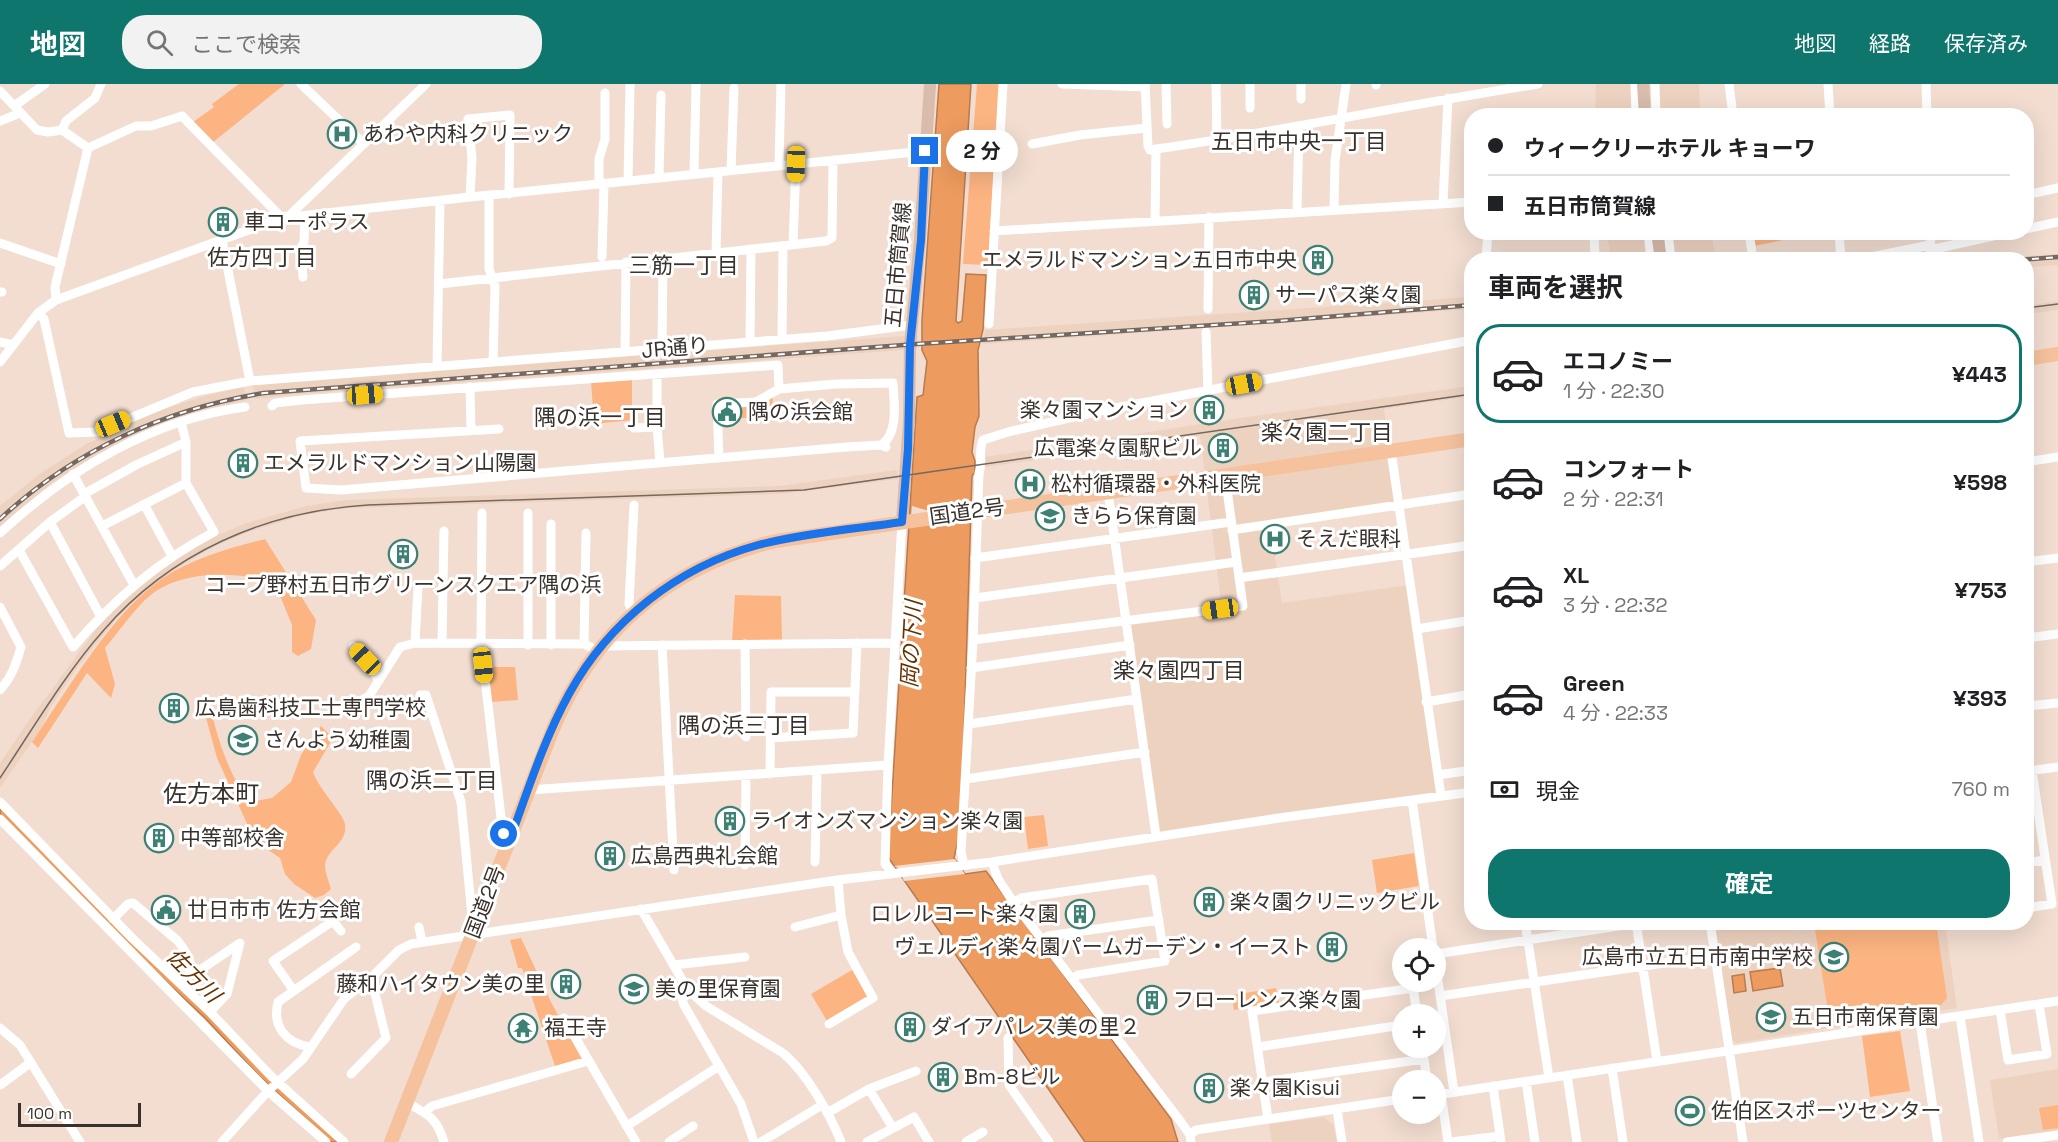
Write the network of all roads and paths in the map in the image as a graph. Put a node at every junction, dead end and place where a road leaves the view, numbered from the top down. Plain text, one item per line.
1 (45, 84) edge
2 (101, 84) edge
3 (301, 84) edge
4 (426, 84) edge
5 (630, 84) edge
6 (696, 84) edge
7 (781, 84) edge
8 (930, 84) edge
9 (1003, 84) edge
10 (1062, 84) edge
11 (1166, 84) edge
12 (1216, 84) edge
13 (1250, 84) edge
14 (1300, 84) edge
15 (1346, 84) edge
16 (1467, 84) edge
17 (1538, 84) edge
18 (1635, 84) edge
19 (1643, 84) edge
20 (1655, 84) edge
21 (1729, 84) edge
22 (1828, 84) edge
23 (1926, 84) edge
24 (1145, 85) edge
25 (734, 88) dead end
26 (0, 91) edge
27 (605, 93) dead end
28 (661, 95) dead end
29 (1469, 95) junction
30 (1448, 98) junction
31 (1301, 99) dead end
32 (1250, 108) dead end
33 (1636, 108) edge
34 (1644, 108) edge
35 (1656, 108) edge
36 (1732, 108) edge
37 (1830, 108) edge
38 (1927, 108) edge
39 (17, 110) junction
40 (1341, 119) junction
41 (0, 121) edge
42 (1167, 124) dead end
43 (1299, 127) junction
44 (1147, 128) junction
45 (62, 130) junction
46 (1217, 141) junction
47 (364, 144) junction
48 (1032, 144) dead end
49 (88, 148) junction
50 (1156, 149) junction
51 (925, 151) junction
52 (833, 160) junction
53 (796, 164) junction
54 (779, 165) junction
55 (731, 170) junction
56 (718, 172) junction
57 (694, 174) junction
58 (659, 178) junction
59 (628, 181) junction
60 (602, 184) junction
61 (2058, 188) edge
62 (2034, 193) edge
63 (509, 194) junction
64 (489, 196) junction
65 (470, 197) junction
66 (440, 201) junction
67 (1464, 202) edge
68 (1443, 203) junction
69 (1334, 209) junction
70 (1297, 212) junction
71 (305, 216) junction
72 (1209, 217) junction
73 (282, 218) junction
74 (1155, 221) junction
75 (2058, 222) edge
76 (2034, 227) edge
77 (994, 231) junction
78 (222, 240) junction
79 (1979, 240) edge
80 (0, 243) edge
81 (793, 244) junction
82 (783, 246) junction
83 (751, 249) junction
84 (1930, 252) edge
85 (716, 253) junction
86 (602, 257) dead end
87 (663, 259) junction
88 (626, 262) junction
89 (61, 264) junction
90 (303, 278) dead end
91 (492, 278) junction
92 (439, 284) junction
93 (56, 300) junction
94 (1208, 309) dead end
95 (38, 313) junction
96 (989, 324) dead end
97 (912, 325) junction
98 (1206, 332) dead end
99 (782, 339) junction
100 (0, 342) edge
101 (750, 342) junction
102 (1464, 342) edge
103 (13, 345) junction
104 (662, 350) junction
105 (625, 352) junction
106 (2058, 354) edge
107 (2034, 358) edge
108 (0, 362) edge
109 (493, 362) junction
110 (437, 366) junction
111 (657, 374) junction
112 (250, 381) junction
113 (470, 387) junction
114 (779, 389) junction
115 (1208, 392) junction
116 (272, 406) dead end
117 (245, 407) dead end
118 (894, 411) junction
119 (910, 411) junction
120 (181, 422) junction
121 (657, 427) junction
122 (634, 428) dead end
123 (499, 429) dead end
124 (471, 430) junction
125 (1464, 440) edge
126 (186, 442) junction
127 (1391, 451) junction
128 (2058, 457) edge
129 (719, 458) junction
130 (2034, 461) edge
131 (660, 462) junction
132 (73, 474) junction
133 (1225, 475) junction
134 (186, 483) junction
135 (1108, 492) junction
136 (84, 494) junction
137 (1464, 495) edge
138 (144, 504) junction
139 (634, 505) dead end
140 (1398, 505) junction
141 (975, 511) junction
142 (482, 513) dead end
143 (528, 513) dead end
144 (906, 521) junction
145 (50, 522) junction
146 (551, 524) dead end
147 (102, 526) junction
148 (1231, 526) junction
149 (444, 531) dead end
150 (0, 533) edge
151 (586, 533) dead end
152 (1115, 539) junction
153 (1464, 546) edge
154 (19, 550) junction
155 (1406, 554) junction
156 (172, 556) junction
157 (975, 558) junction
158 (2058, 558) edge
159 (1236, 561) junction
160 (2034, 561) edge
161 (0, 566) edge
162 (1121, 578) junction
163 (1239, 578) junction
164 (134, 585) junction
165 (418, 586) dead end
166 (975, 598) junction
167 (0, 607) edge
168 (633, 613) junction
169 (100, 615) junction
170 (1127, 621) junction
171 (1464, 621) edge
172 (1417, 629) junction
173 (2058, 634) edge
174 (2034, 637) edge
175 (973, 640) junction
176 (415, 643) junction
177 (442, 643) junction
178 (857, 643) junction
179 (895, 643) junction
180 (481, 644) junction
181 (584, 644) junction
182 (745, 644) junction
183 (528, 645) junction
184 (551, 645) junction
185 (662, 645) junction
186 (1130, 645) junction
187 (353, 646) dead end
188 (599, 649) junction
189 (971, 668) junction
190 (379, 681) junction
191 (0, 690) edge
192 (854, 692) junction
193 (420, 695) dead end
194 (1464, 695) edge
195 (1137, 699) junction
196 (1426, 702) junction
197 (2058, 704) edge
198 (2034, 706) edge
199 (339, 709) dead end
200 (969, 724) junction
201 (746, 737) dead end
202 (770, 738) junction
203 (1144, 752) junction
204 (888, 765) junction
205 (2058, 766) edge
206 (2034, 770) edge
207 (817, 771) junction
208 (1464, 771) edge
209 (770, 774) junction
210 (1438, 775) junction
211 (746, 776) junction
212 (966, 779) junction
213 (669, 781) junction
214 (529, 790) junction
215 (1464, 793) edge
216 (1441, 796) junction
217 (2034, 796) edge
218 (1412, 800) junction
219 (0, 802) edge
220 (2034, 816) edge
221 (2038, 816) junction
222 (0, 819) edge
223 (1156, 836) junction
224 (509, 842) junction
225 (37, 848) junction
226 (2045, 860) junction
227 (2034, 861) edge
228 (815, 862) dead end
229 (992, 862) junction
230 (745, 865) dead end
231 (962, 865) junction
232 (674, 870) dead end
233 (895, 873) junction
234 (838, 880) junction
235 (1014, 903) junction
236 (2055, 904) edge
237 (2034, 907) edge
238 (641, 909) junction
239 (841, 915) junction
240 (113, 919) junction
241 (1159, 920) junction
242 (419, 927) dead end
243 (795, 927) dead end
244 (1526, 930) edge
245 (1593, 930) edge
246 (1640, 930) edge
247 (1711, 930) edge
248 (340, 931) dead end
249 (472, 934) junction
250 (1431, 938) edge
251 (1043, 940) junction
252 (1528, 940) junction
253 (422, 942) junction
254 (356, 947) dead end
255 (1446, 952) edge
256 (745, 957) dead end
257 (1705, 957) dead end
258 (674, 965) junction
259 (1643, 966) junction
260 (192, 967) junction
261 (371, 977) junction
262 (1072, 979) junction
263 (1534, 982) junction
264 (180, 983) junction
265 (688, 990) junction
266 (294, 991) junction
267 (1439, 992) edge
268 (1440, 996) junction
269 (2058, 1001) edge
270 (1415, 1004) edge
271 (2039, 1004) junction
272 (2000, 1010) junction
273 (210, 1012) junction
274 (1960, 1016) junction
275 (564, 1018) dead end
276 (1920, 1022) junction
277 (829, 1024) dead end
278 (1392, 1027) edge
279 (0, 1028) edge
280 (1008, 1038) dead end
281 (310, 1047) junction
282 (1258, 1047) junction
283 (1730, 1051) junction
284 (1424, 1059) joint
285 (588, 1061) junction
286 (1657, 1061) junction
287 (30, 1063) junction
288 (719, 1065) junction
289 (1612, 1068) junction
290 (1426, 1070) edge
291 (916, 1071) dead end
292 (356, 1073) dead end
293 (1567, 1075) junction
294 (1549, 1078) junction
295 (1526, 1081) junction
296 (1263, 1082) junction
297 (278, 1083) junction
298 (0, 1085) edge
299 (1493, 1086) junction
300 (868, 1089) junction
301 (268, 1090) junction
302 (1454, 1092) junction
303 (1446, 1093) edge
304 (1392, 1101) edge
305 (406, 1103) junction
306 (825, 1109) junction
307 (1337, 1109) junction
308 (425, 1112) junction
309 (306, 1117) junction
310 (1268, 1119) junction
311 (1445, 1124) edge
312 (627, 1126) junction
313 (693, 1126) dead end
314 (893, 1128) junction
315 (983, 1132) dead end
316 (2058, 1135) edge
317 (1190, 1138) edge
318 (1501, 1139) edge
319 (80, 1142) edge
320 (222, 1142) edge
321 (326, 1142) edge
322 (344, 1142) edge
323 (391, 1142) edge
324 (444, 1142) edge
325 (636, 1142) edge
326 (669, 1142) edge
327 (754, 1142) edge
328 (761, 1142) edge
329 (841, 1142) edge
330 (867, 1142) edge
331 (929, 1142) edge
332 (966, 1142) edge
333 (1049, 1142) edge
334 (1342, 1142) edge
335 (1449, 1142) edge
336 (1535, 1142) edge
337 (1577, 1142) edge
338 (1623, 1142) edge
339 (1743, 1142) edge
340 (1938, 1142) edge
341 (1979, 1142) edge
342 (2007, 1142) edge

1 - 39 street
2 - 45 street
3 - 47 street
4 - 47 street
5 - 59 street
6 - 57 street
7 - 54 street
8 - 51 main road, 五日市筒賀線
9 - 77 street
10 - 24 street
11 - 42 street
12 - 46 street
13 - 32 street
14 - 31 street
15 - 40 street
16 - 29 street
17 - 29 street
18 - 33 street
19 - 34 main road
20 - 35 street
21 - 36 street
22 - 37 street
23 - 38 street
24 - 44 street
25 - 55 street
26 - 39 street
27 - 60 street
28 - 58 street
29 - 30 street
30 - 40 street
30 - 68 street
39 - 41 street
39 - 45 street
40 - 43 street
40 - 69 street
43 - 46 street
43 - 70 street
44 - 48 street
44 - 50 street
45 - 49 street
46 - 50 street
47 - 73 street
49 - 73 street
49 - 89 street
50 - 74 street
51 - 52 street
51 - 97 main road, 五日市筒賀線
52 - 53 street
52 - 81 street
53 - 54 street
53 - 81 street
54 - 55 street
55 - 56 street
56 - 57 street
56 - 85 street
57 - 58 street
58 - 59 street
59 - 60 street
60 - 63 street
60 - 86 street
61 - 62 street
63 - 64 street
63 - 65 street
64 - 65 street
64 - 91 street
65 - 66 street
66 - 71 street
66 - 92 street
67 - 68 street
68 - 69 street
69 - 70 street
70 - 72 street
71 - 73 street
71 - 90 street
72 - 74 street
72 - 94 street
73 - 78 street
74 - 77 street
75 - 76 street
77 - 96 street
78 - 93 street
78 - 112 street
79 - 84 street
80 - 89 street
81 - 82 street
82 - 83 street
82 - 99 street
83 - 85 street
83 - 101 street
85 - 87 street
87 - 88 street
87 - 104 street
88 - 91 street
88 - 105 street
89 - 93 street
91 - 92 street
91 - 109 street
92 - 110 street
93 - 95 street
95 - 103 street
95 - 112 street, JR通り
97 - 99 street, JR通り
97 - 119 main road, 五日市筒賀線
98 - 115 street
99 - 101 street, JR通り
100 - 103 street
101 - 104 street, JR通り
102 - 115 street
103 - 108 street
104 - 105 street, JR通り
105 - 109 street, JR通り
106 - 107 highway
109 - 110 street, JR通り
110 - 112 street, JR通り
111 - 113 street
111 - 114 street
111 - 121 street
113 - 116 street
113 - 124 street
114 - 118 street
114 - 129 street
115 - 141 street
117 - 120 street
118 - 119 street
118 - 129 street
119 - 144 main road, 五日市筒賀線
120 - 126 street
120 - 132 street
121 - 122 street
121 - 131 street
123 - 124 street
124 - 131 street
125 - 127 highway, 国道2号
126 - 134 street
126 - 136 street
127 - 133 highway, 国道2号
127 - 140 street
128 - 130 street
129 - 131 street
132 - 136 street
132 - 150 street
133 - 135 highway, 国道2号
133 - 148 street
134 - 138 street
134 - 156 street
135 - 141 highway, 国道2号
135 - 152 street
136 - 145 street
136 - 147 street
137 - 140 street
138 - 147 street
138 - 156 street
139 - 168 street
140 - 148 street
140 - 155 street
141 - 144 highway, 国道2号
141 - 157 street
142 - 180 street
143 - 183 street
144 - 168 highway, 国道2号
144 - 179 street
145 - 154 street
145 - 169 street
146 - 184 street
147 - 164 street
148 - 152 street
148 - 159 street
149 - 177 street
151 - 181 street
152 - 157 street
152 - 162 street
153 - 155 street
154 - 161 street
154 - 169 street
155 - 163 street
155 - 172 street
156 - 164 street
157 - 166 street
158 - 160 street
159 - 162 street
159 - 163 street
162 - 166 street
162 - 170 street
163 - 170 street
164 - 169 street
165 - 176 street
166 - 175 street
167 - 191 street
168 - 188 highway, 国道2号
170 - 175 street
170 - 186 street
171 - 172 street
172 - 196 street
173 - 174 street
175 - 189 street
176 - 177 street
176 - 190 street
177 - 180 street
178 - 179 street
178 - 182 street
178 - 192 street
179 - 204 street
180 - 183 street
180 - 224 street
181 - 184 street
181 - 188 street
182 - 185 street
182 - 201 street
183 - 184 street
185 - 188 street
185 - 213 street
186 - 189 street
186 - 195 street
187 - 190 street
188 - 214 highway, 国道2号
189 - 200 street
190 - 199 street
192 - 202 street
192 - 202 street
193 - 249 street
194 - 196 street
195 - 200 street
195 - 203 street
196 - 210 street
197 - 198 street
200 - 212 street
202 - 209 street
203 - 212 street
203 - 223 street
204 - 207 street
204 - 233 street
205 - 206 street
207 - 209 street
207 - 228 street
208 - 210 street
209 - 211 street
210 - 216 street
211 - 213 street
211 - 230 street
212 - 231 street
213 - 214 street
213 - 232 street
214 - 224 highway, 国道2号
215 - 216 street
216 - 218 street
217 - 221 street
218 - 223 street
218 - 250 street
219 - 225 street
220 - 221 street
221 - 226 street
222 - 225 street
223 - 229 street
224 - 249 highway, 国道2号
225 - 240 street
225 - 301 street
226 - 227 street
226 - 236 street
229 - 231 street
229 - 235 street
231 - 233 street
233 - 234 street
234 - 238 street
234 - 239 street
235 - 241 street
235 - 251 street
236 - 237 street
238 - 249 street
238 - 258 street
239 - 243 street
239 - 277 street
240 - 260 street
240 - 264 street
241 - 251 street
241 - 262 street
242 - 253 street
244 - 252 street
245 - 252 street
246 - 259 street
247 - 283 street
248 - 266 street
249 - 253 street
249 - 305 highway, 国道2号
251 - 262 street
252 - 255 street
252 - 263 street
253 - 261 street
254 - 266 street
256 - 258 street
257 - 259 street
258 - 265 street
259 - 263 street
259 - 286 street
260 - 264 street
260 - 273 street
261 - 281 street
261 - 292 street
262 - 317 street
263 - 268 street
263 - 294 street
264 - 273 street
265 - 288 street
265 - 306 street
266 - 281 street
267 - 268 street
268 - 302 street
269 - 271 street
270 - 282 street
271 - 272 street
271 - 272 street
272 - 274 street
273 - 297 street
274 - 276 street
274 - 341 street
275 - 285 street
276 - 283 street
276 - 340 street
278 - 282 street
279 - 287 street
280 - 333 street
281 - 297 street
282 - 296 street
283 - 286 street
283 - 339 street
284 - 290 street
284 - 296 street
285 - 308 street
285 - 312 street
286 - 289 street
287 - 298 street
287 - 319 street
288 - 312 street
288 - 327 street
289 - 293 street
289 - 338 street
291 - 300 street
293 - 294 street
293 - 337 street
294 - 295 street
295 - 299 street
295 - 336 street
296 - 310 street
297 - 301 street
297 - 309 street
299 - 302 street
299 - 318 street
300 - 306 street
300 - 314 street
301 - 309 street
301 - 320 street
302 - 303 street
304 - 307 street
305 - 308 street
305 - 323 highway, 国道2号
306 - 328 street
306 - 329 street
307 - 310 street
307 - 334 street
308 - 324 street
309 - 321 street
309 - 322 street
310 - 317 street
311 - 335 street
312 - 325 street
313 - 326 street
314 - 330 street
314 - 331 street
315 - 332 street
316 - 342 street
318 - 335 street

